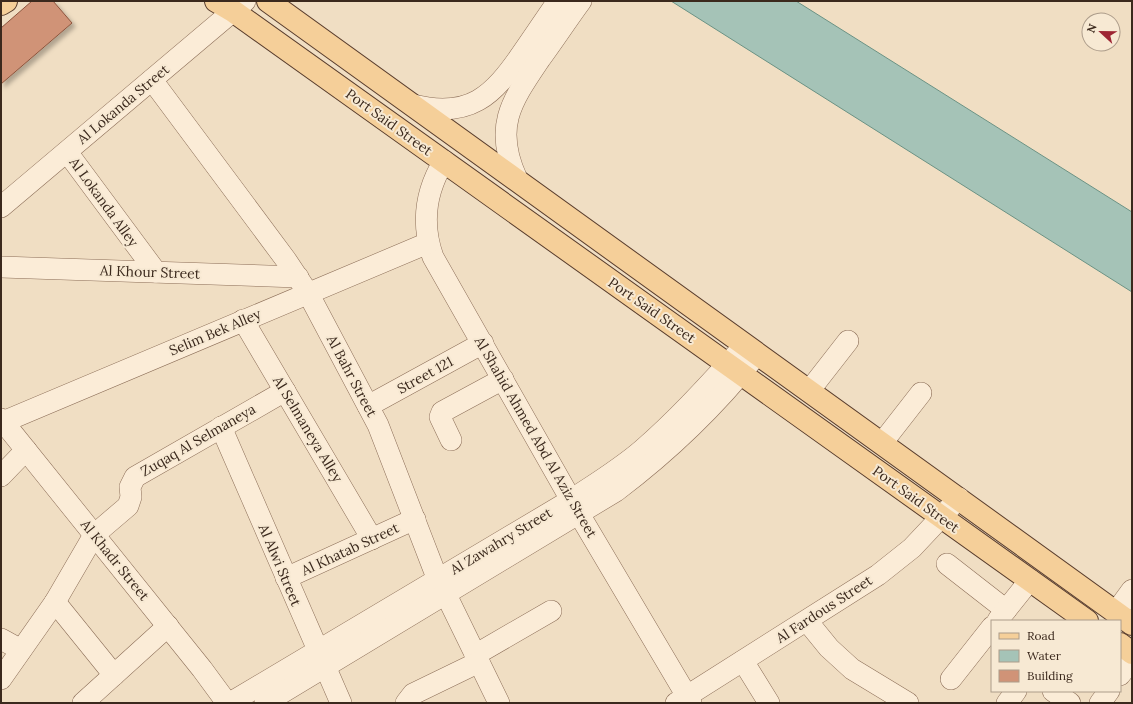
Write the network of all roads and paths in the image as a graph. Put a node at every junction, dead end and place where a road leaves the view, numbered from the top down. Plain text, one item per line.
1 (6, 1) edge
2 (268, 1) edge
3 (558, 1) edge
4 (581, 1) edge
5 (1, 4) edge
6 (232, 4) edge
7 (152, 80) junction
8 (413, 105) junction
9 (67, 152) junction
10 (444, 161) junction
11 (517, 179) junction
12 (1, 207) edge
13 (428, 243) junction
14 (1, 267) edge
15 (156, 272) junction
16 (303, 285) junction
17 (243, 320) junction
18 (848, 341) dead end
19 (483, 343) junction
20 (751, 349) junction
21 (735, 368) junction
22 (503, 379) junction
23 (285, 391) junction
24 (809, 391) junction
25 (921, 393) dead end
26 (368, 406) junction
27 (2, 420) edge
28 (221, 427) junction
29 (451, 440) dead end
30 (882, 443) junction
31 (26, 450) junction
32 (1, 476) edge
33 (958, 498) junction
34 (575, 507) junction
35 (942, 518) junction
36 (415, 519) junction
37 (94, 535) junction
38 (372, 539) junction
39 (1044, 562) junction
40 (946, 564) dead end
41 (286, 578) junction
42 (1030, 580) junction
43 (442, 586) junction
44 (1132, 590) edge
45 (55, 602) junction
46 (551, 612) dead end
47 (1002, 615) edge
48 (1076, 618) edge
49 (1124, 618) edge
50 (807, 621) junction
51 (168, 626) junction
52 (991, 628) edge
53 (1, 639) edge
54 (1121, 645) edge
55 (21, 650) junction
56 (1132, 653) edge
57 (477, 658) junction
58 (1132, 658) edge
59 (321, 659) junction
60 (743, 661) junction
61 (1121, 674) edge
62 (114, 675) junction
63 (1, 679) edge
64 (950, 679) dead end
65 (1015, 692) edge
66 (1055, 692) edge
67 (1108, 692) edge
68 (685, 701) edge
69 (83, 703) edge
70 (228, 703) edge
71 (265, 703) edge
72 (341, 703) edge
73 (406, 703) edge
74 (499, 703) edge
75 (769, 703) edge
76 (908, 703) edge
77 (1007, 703) edge
78 (1070, 703) edge
79 (1100, 703) edge

1 - 5 main road
2 - 8 main road, Port Said Street
3 - 8 street
4 - 11 street
6 - 7 street, Al Lokanda Street
6 - 10 main road, Port Said Street
7 - 9 street, Al Lokanda Street
7 - 16 street, Al Bahr Street
8 - 11 main road, Port Said Street
9 - 12 street, Al Lokanda Street
9 - 15 street, Al Lokanda Alley
10 - 13 street, Al Shahid Ahmed Abd Al Aziz Street
10 - 21 main road, Port Said Street
11 - 20 main road, Port Said Street
13 - 16 street, Selim Bek Alley
13 - 19 street, Al Shahid Ahmed Abd Al Aziz Street
14 - 15 street, Al Khour Street
15 - 16 street, Al Khour Street
16 - 17 street, Selim Bek Alley
16 - 26 street, Al Bahr Street
17 - 23 street, Al Selmaneya Alley
17 - 27 street, Selim Bek Alley
18 - 24 street
19 - 22 street, Al Shahid Ahmed Abd Al Aziz Street
19 - 26 street, Street 121
20 - 21 street, Al Zawahry Street
20 - 24 main road, Port Said Street
21 - 34 street, Al Zawahry Street
21 - 35 main road, Port Said Street
22 - 29 street
22 - 34 street, Al Shahid Ahmed Abd Al Aziz Street
23 - 28 street, Zuqaq Al Selmaneya
23 - 38 street, Al Selmaneya Alley
24 - 30 main road, Port Said Street
25 - 30 street
26 - 36 street, Al Bahr Street
27 - 31 street, Al Khadr Street
28 - 37 street, Zuqaq Al Selmaneya
28 - 41 street, Al Alwi Street
30 - 33 main road, Port Said Street
31 - 32 street
31 - 37 street, Al Khadr Street
33 - 35 street, Al Fardous Street
33 - 39 main road, Port Said Street
34 - 43 street, Al Zawahry Street
34 - 68 street, Al Shahid Ahmed Abd Al Aziz Street
35 - 42 main road, Port Said Street
35 - 50 street, Al Fardous Street
36 - 38 street, Al Khatab Street
36 - 43 street, Al Bahr Street
37 - 45 street, Zuqaq Al Selmaneya
37 - 51 street, Al Khadr Street
38 - 41 street, Al Khatab Street
39 - 42 main road
39 - 49 main road, Port Said Street
40 - 47 street
41 - 59 street, Al Alwi Street
42 - 47 street
42 - 48 main road, Port Said Street
43 - 57 street, Al Bahr Street
43 - 59 street, Al Zawahry Street
44 - 49 street
45 - 55 street, Zuqaq Al Selmaneya
45 - 62 street
46 - 57 street
50 - 60 street, Al Fardous Street
50 - 76 street
51 - 62 street
51 - 70 street, Al Khadr Street
52 - 64 street
53 - 55 street
54 - 56 main road
55 - 63 street, Zuqaq Al Selmaneya
57 - 73 street
57 - 74 street, Al Bahr Street
58 - 61 street
59 - 70 street, Al Zawahry Street
59 - 71 street, Al Zawahry Street
59 - 72 street, Al Alwi Street
60 - 68 street, Al Fardous Street
60 - 75 street
62 - 69 street
65 - 77 street
66 - 78 street
67 - 79 street

